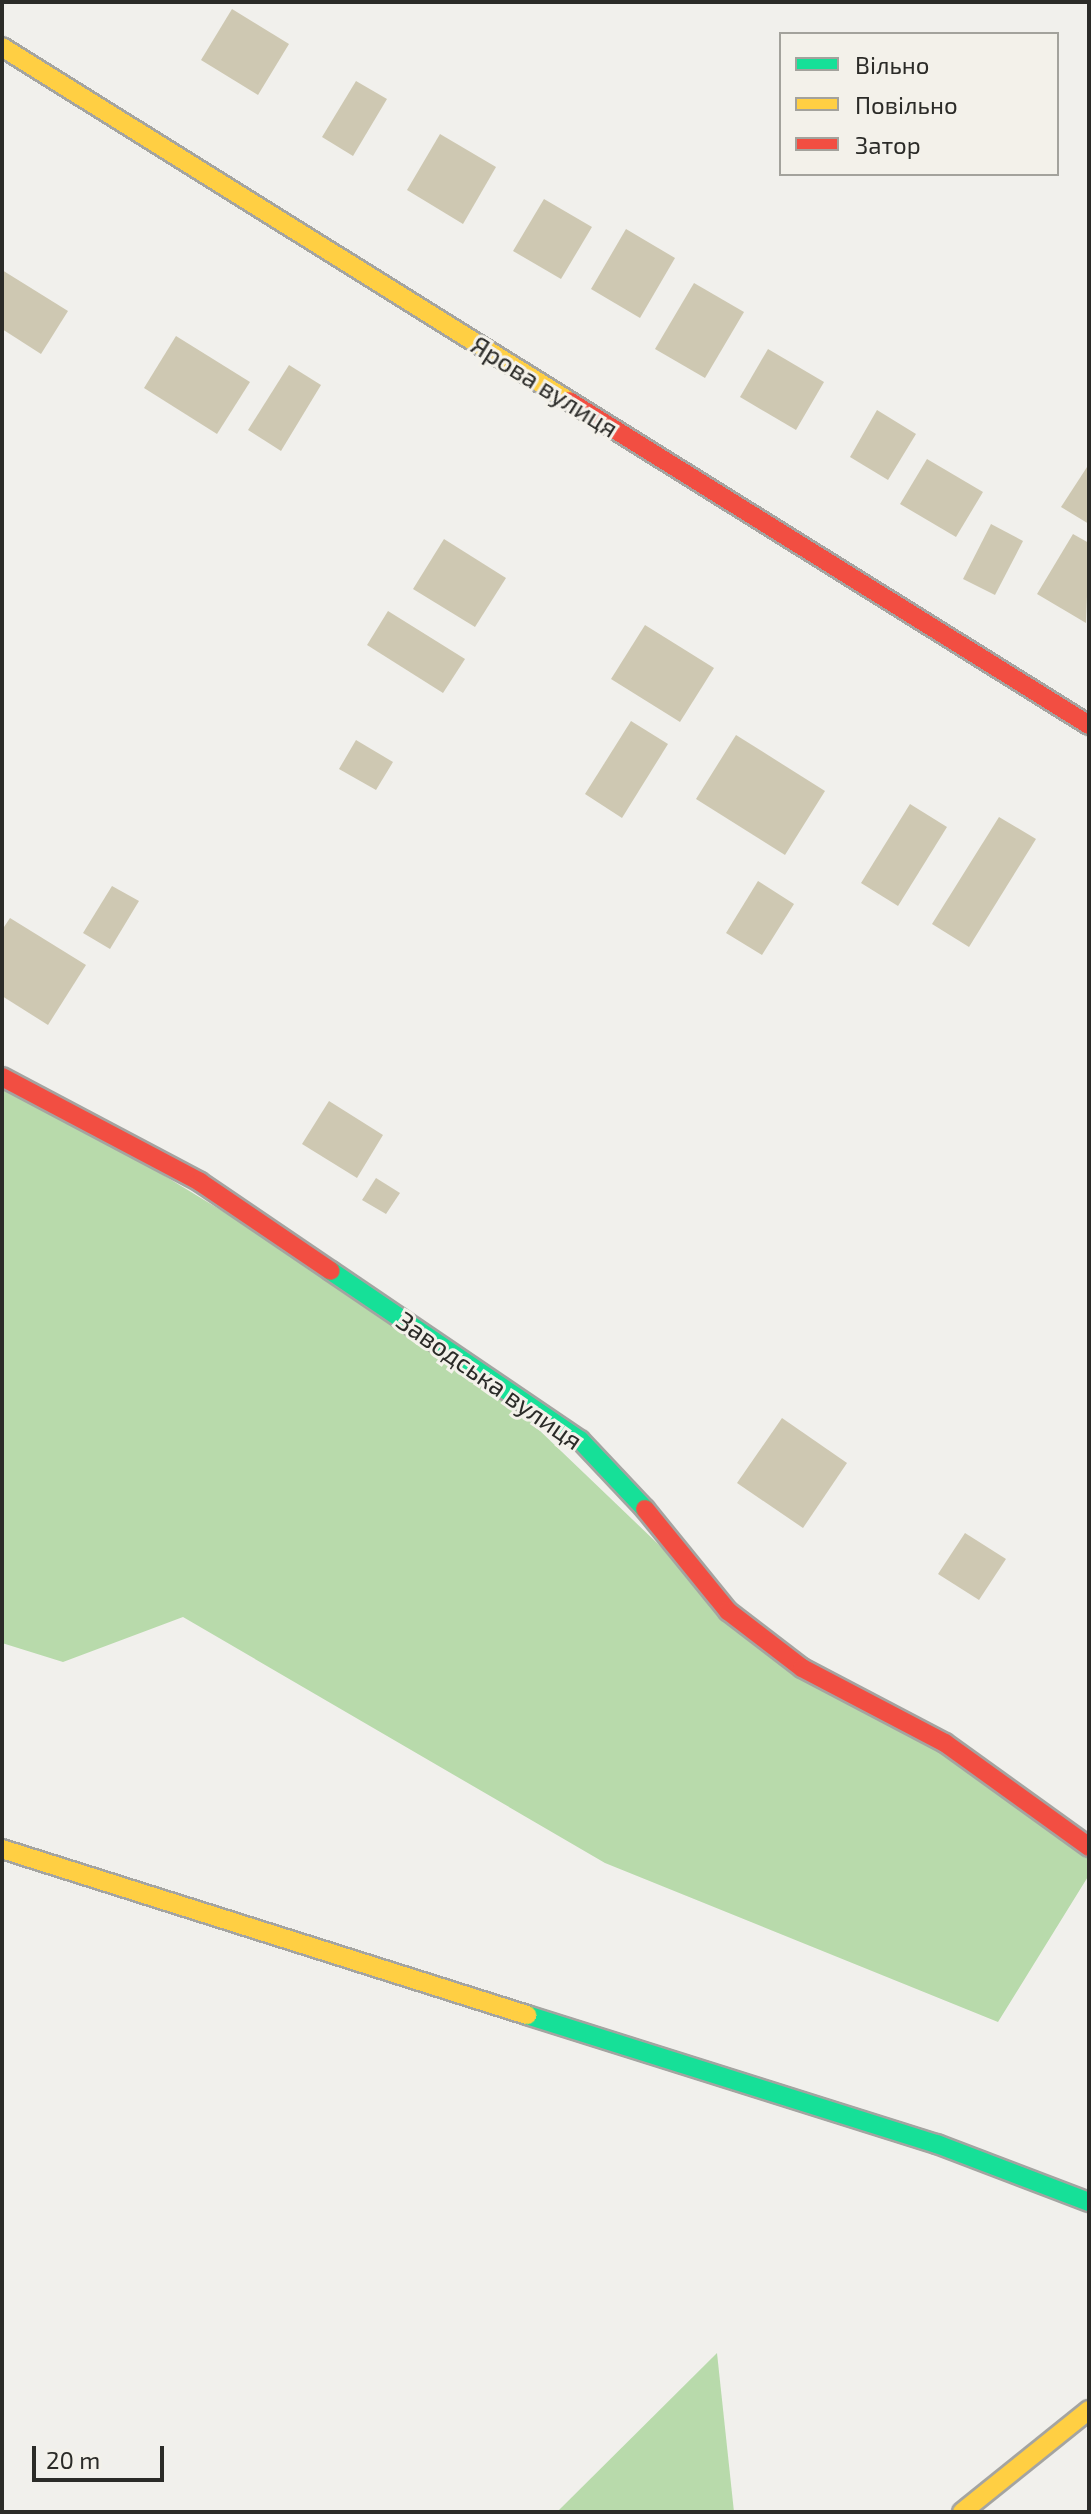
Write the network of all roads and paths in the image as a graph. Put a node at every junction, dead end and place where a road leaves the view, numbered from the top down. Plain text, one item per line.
1 (2, 47) edge
2 (1089, 725) edge
3 (2, 1077) edge
4 (1089, 1847) edge
5 (2, 1849) edge
6 (1089, 2202) edge
7 (1089, 2410) edge
8 (962, 2512) edge

1 - 2 street, Ярова вулиця
3 - 4 street, Заводська вулиця
5 - 6 street
7 - 8 street

